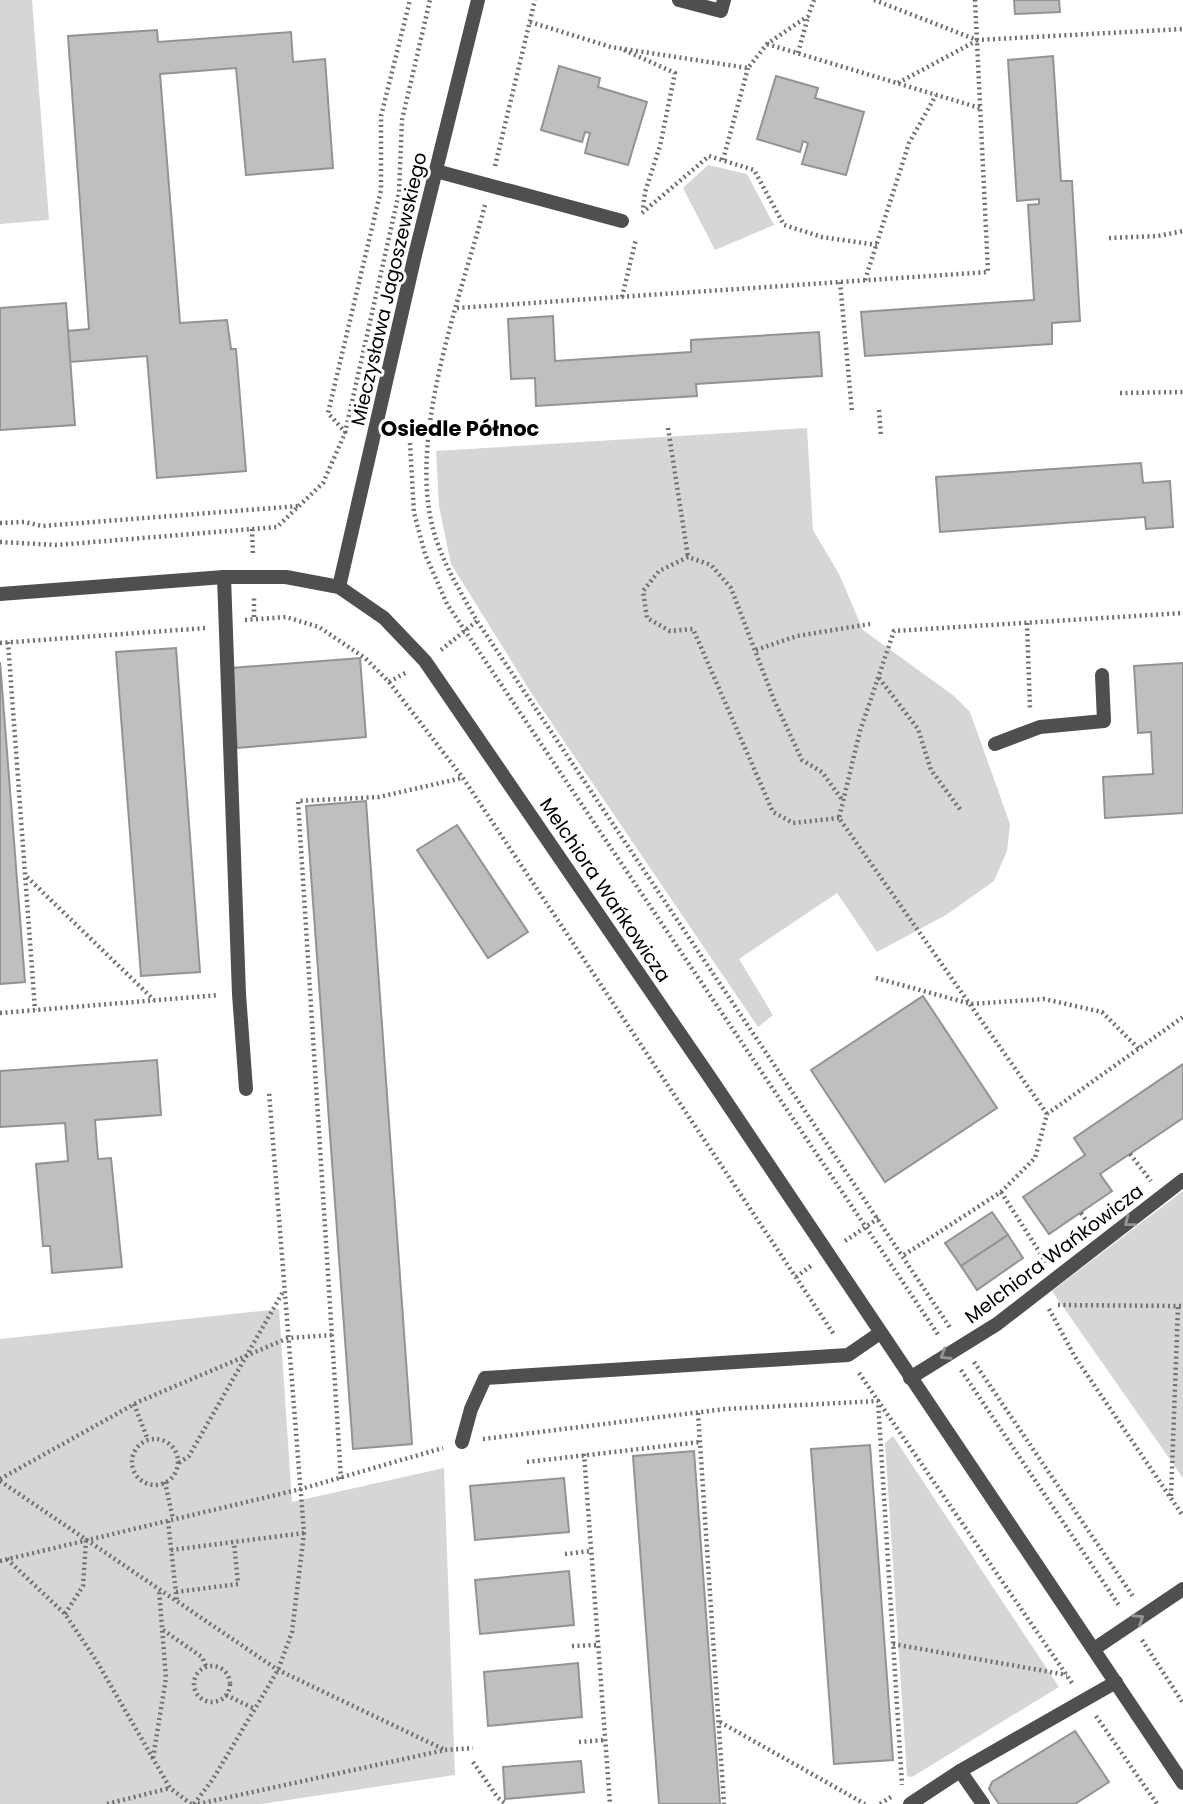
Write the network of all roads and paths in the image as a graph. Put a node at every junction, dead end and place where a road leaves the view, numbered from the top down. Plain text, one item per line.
1 (410, 0) edge
2 (430, 0) edge
3 (478, 0) edge
4 (535, 0) edge
5 (679, 0) edge
6 (724, 0) edge
7 (814, 0) edge
8 (874, 0) edge
9 (975, 0) edge
10 (808, 16) junction
11 (530, 22) junction
12 (1183, 29) edge
13 (977, 40) junction
14 (767, 44) junction
15 (624, 50) junction
16 (798, 53) junction
17 (748, 68) junction
18 (898, 83) junction
19 (936, 95) junction
20 (980, 108) junction
21 (723, 160) junction
22 (436, 171) junction
23 (489, 187) junction
24 (643, 209) junction
25 (641, 219) dead end
26 (621, 221) dead end
27 (638, 229) dead end
28 (1183, 231) edge
29 (1110, 238) dead end
30 (877, 245) junction
31 (865, 280) junction
32 (840, 282) junction
33 (622, 297) junction
34 (457, 308) junction
35 (1183, 392) edge
36 (1120, 393) dead end
37 (879, 410) dead end
38 (852, 412) dead end
39 (668, 428) dead end
40 (345, 433) junction
41 (881, 437) dead end
42 (410, 443) dead end
43 (301, 505) junction
44 (0, 523) edge
45 (0, 542) edge
46 (688, 557) junction
47 (224, 577) junction
48 (339, 587) junction
49 (0, 594) edge
50 (1183, 613) edge
51 (1027, 623) junction
52 (870, 624) dead end
53 (225, 626) junction
54 (8, 642) junction
55 (0, 643) edge
56 (756, 650) junction
57 (1102, 675) dead end
58 (879, 677) junction
59 (1031, 730) junction
60 (995, 744) dead end
61 (463, 778) junction
62 (844, 801) junction
63 (962, 813) dead end
64 (839, 818) junction
65 (26, 876) junction
66 (876, 978) dead end
67 (239, 994) junction
68 (155, 1000) junction
69 (971, 1004) junction
70 (35, 1010) junction
71 (0, 1013) edge
72 (1183, 1017) edge
73 (1140, 1050) junction
74 (246, 1089) joint
75 (1047, 1114) junction
76 (1130, 1154) dead end
77 (1183, 1180) edge
78 (1154, 1185) dead end
79 (1001, 1192) junction
80 (1081, 1213) dead end
81 (1094, 1231) dead end
82 (904, 1255) junction
83 (1048, 1265) dead end
84 (284, 1289) junction
85 (1180, 1306) edge
86 (880, 1333) junction
87 (332, 1335) junction
88 (288, 1338) junction
89 (956, 1349) junction
90 (248, 1354) junction
91 (848, 1355) junction
92 (910, 1378) junction
93 (878, 1401) junction
94 (134, 1404) junction
95 (698, 1413) junction
96 (148, 1440) junction
97 (462, 1442) junction
98 (700, 1442) junction
99 (584, 1454) junction
100 (527, 1462) dead end
101 (179, 1463) junction
102 (341, 1479) junction
103 (0, 1480) edge
104 (165, 1482) junction
105 (301, 1489) junction
106 (1171, 1497) junction
107 (1183, 1516) edge
108 (171, 1520) junction
109 (304, 1532) junction
110 (86, 1540) junction
111 (233, 1542) junction
112 (171, 1550) junction
113 (591, 1551) junction
114 (565, 1554) dead end
115 (7, 1559) junction
116 (0, 1561) edge
117 (1183, 1589) edge
118 (159, 1590) junction
119 (176, 1592) junction
120 (177, 1602) junction
121 (65, 1614) junction
122 (1146, 1615) junction
123 (1132, 1624) junction
124 (162, 1630) junction
125 (893, 1644) junction
126 (598, 1645) junction
127 (572, 1646) dead end
128 (1094, 1649) junction
129 (206, 1667) junction
130 (278, 1670) junction
131 (1067, 1675) junction
132 (1116, 1682) junction
133 (226, 1695) junction
134 (1084, 1699) junction
135 (1183, 1703) edge
136 (255, 1709) junction
137 (719, 1721) junction
138 (606, 1740) junction
139 (579, 1742) dead end
140 (473, 1748) dead end
141 (445, 1750) junction
142 (153, 1759) junction
143 (473, 1762) dead end
144 (960, 1771) junction
145 (1183, 1783) edge
146 (170, 1788) junction
147 (902, 1790) dead end
148 (107, 1804) edge
149 (194, 1804) edge
150 (506, 1804) edge
151 (610, 1804) edge
152 (724, 1804) edge
153 (865, 1804) edge
154 (910, 1804) edge
155 (983, 1804) edge
156 (1157, 1804) edge

1 - 40 path
2 - 40 path
3 - 22 street, Mieczysława Jagoszewskiego
4 - 11 path
5 - 6 street
7 - 10 path
8 - 13 path
9 - 13 path
10 - 14 path
10 - 16 path
11 - 15 path
11 - 23 path
12 - 13 path
13 - 18 path
13 - 20 path
14 - 16 path
14 - 17 path
15 - 17 path
15 - 24 path
16 - 18 path
17 - 21 path
18 - 19 path
19 - 20 path
19 - 30 path
20 - 31 path
21 - 24 path
21 - 30 path
22 - 23 street
22 - 48 street, Mieczysława Jagoszewskiego
23 - 26 street
23 - 34 path
24 - 25 path
27 - 33 path
28 - 29 path
30 - 31 path
31 - 32 path
32 - 33 path
32 - 38 path
33 - 34 path
34 - 82 path
35 - 36 path
37 - 41 path
39 - 46 path
40 - 43 path
42 - 89 path
43 - 44 path
43 - 45 path
46 - 56 path
46 - 64 path
47 - 48 street, Melchiora Wańkowicza
47 - 49 street, Melchiora Wańkowicza
47 - 53 street
48 - 86 street, Melchiora Wańkowicza
50 - 51 path
51 - 58 path
51 - 59 path
52 - 56 path
53 - 54 path
53 - 61 path
53 - 67 street
54 - 55 path
54 - 65 path
56 - 62 path
57 - 59 street
58 - 62 path
58 - 63 path
59 - 60 street
61 - 87 path
61 - 91 path
62 - 64 path
64 - 69 path
65 - 68 path
65 - 70 path
66 - 69 path
67 - 68 path
67 - 74 street
68 - 70 path
69 - 73 path
69 - 75 path
70 - 71 path
72 - 73 path
73 - 75 path
74 - 84 path
75 - 79 path
76 - 78 path
77 -> 89 street, Melchiora Wańkowicza
79 - 82 path
79 - 83 path
80 - 81 path
82 - 89 path
84 - 88 path
84 - 90 path
85 - 106 path
85 - 106 path
86 - 91 street
86 - 92 street, Melchiora Wańkowicza
87 - 88 path
87 - 102 path
88 - 90 path
88 - 105 path
89 -> 92 street, Melchiora Wańkowicza
89 - 122 path
89 - 123 path
90 - 94 path
90 - 101 path
91 - 93 path
91 - 97 street
92 - 128 street, Melchiora Wańkowicza
93 - 95 path
93 - 125 path
93 - 131 path
94 - 96 path
94 - 103 path
95 - 97 path
95 - 98 path
96 - 101 path
96 - 104 path
97 - 102 path
98 - 99 path
98 - 137 path
99 - 100 path
99 - 113 path
101 - 104 path
102 - 105 path
103 - 110 path
104 - 108 path
105 - 108 path
105 - 109 path
106 - 107 path
108 - 110 path
108 - 112 path
109 - 111 path
109 - 130 path
110 - 115 path
110 - 118 path
110 - 121 path
111 - 112 path
111 - 119 path
112 - 119 path
113 - 114 path
113 - 126 path
115 - 116 path
115 - 121 path
117 - 122 street
118 - 120 path
118 - 124 path
119 - 120 path
120 - 130 path
121 - 142 path
123 -> 122 street
123 - 128 street
123 - 135 path
124 - 129 path
124 - 142 path
125 - 131 path
125 - 147 path
126 - 127 path
126 - 138 path
128 - 132 street, Melchiora Wańkowicza
129 - 133 path
129 - 133 path
130 - 136 path
130 - 141 path
131 - 134 path
132 - 134 street
132 - 145 street, Melchiora Wańkowicza
133 - 136 path
134 - 144 street
134 - 156 path
136 - 149 path
137 - 152 path
137 - 153 path
138 - 139 path
138 - 151 path
140 - 141 path
141 - 149 path
142 - 146 path
143 - 150 path
144 - 154 street
144 - 155 street
146 - 148 path
146 - 149 path

